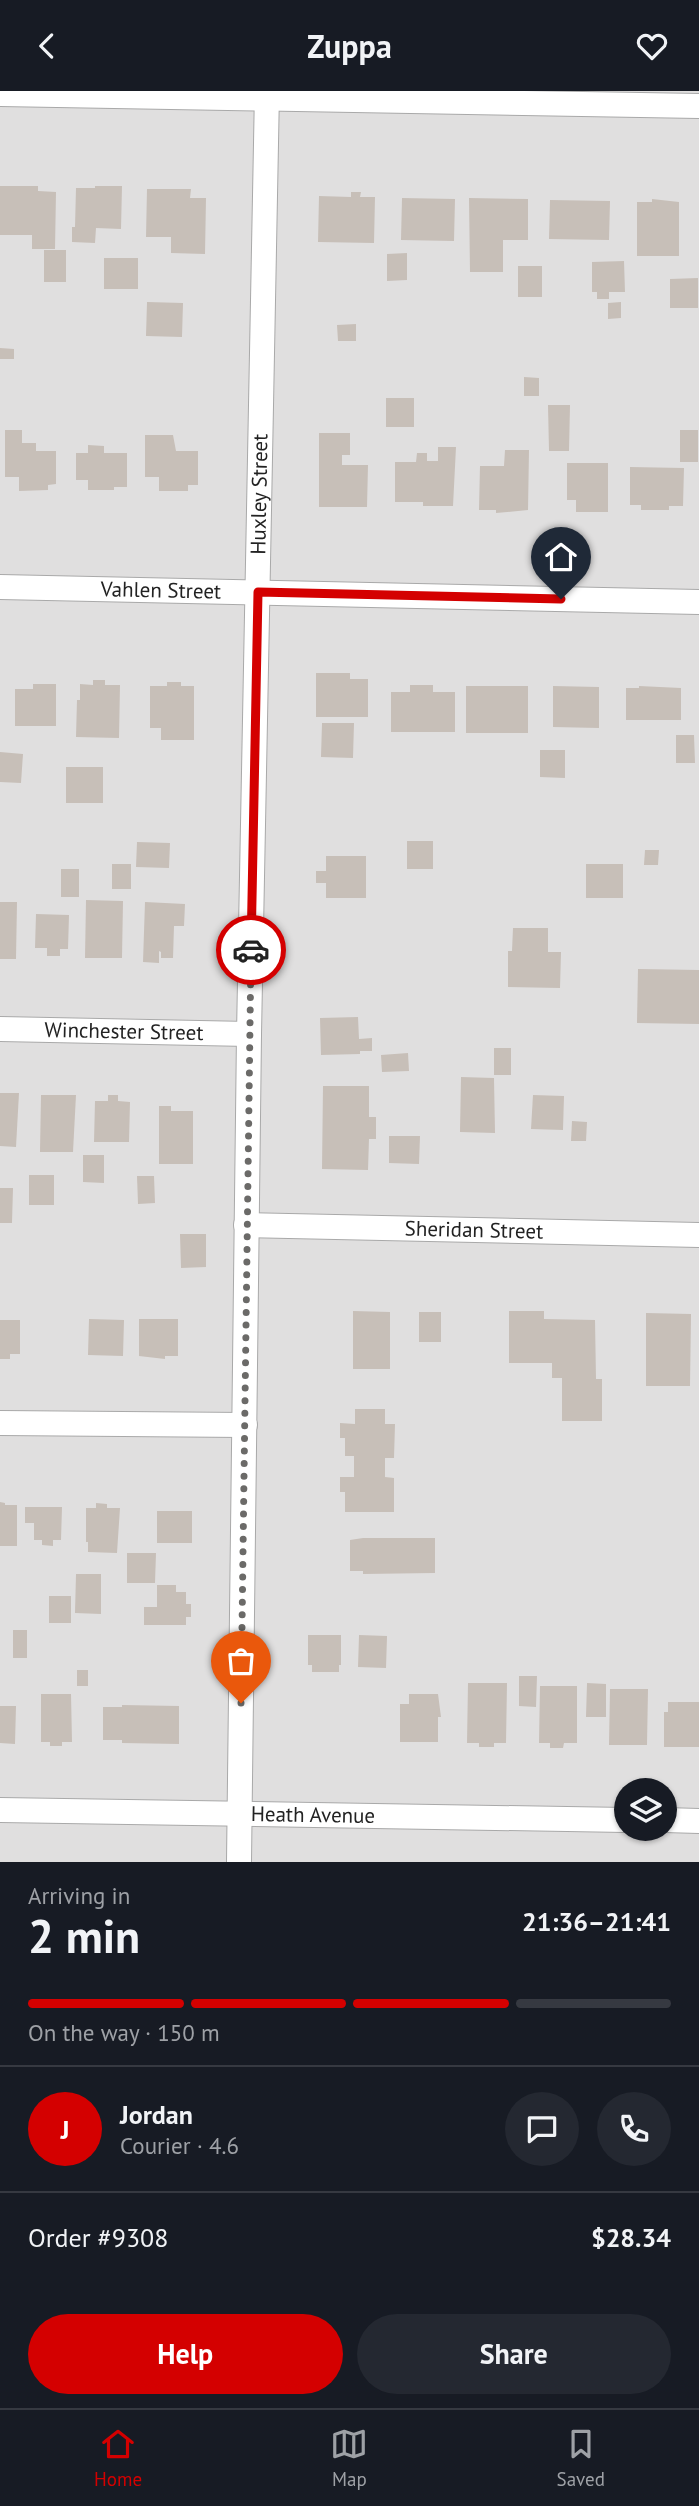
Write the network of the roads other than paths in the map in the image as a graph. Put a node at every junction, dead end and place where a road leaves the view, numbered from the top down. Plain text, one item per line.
1 (0, 94) edge
2 (267, 95) edge
3 (699, 106) edge
4 (0, 587) edge
5 (258, 592) junction
6 (699, 602) edge
7 (0, 1029) edge
8 (249, 1034) junction
9 (246, 1225) junction
10 (699, 1235) edge
11 (0, 1423) edge
12 (245, 1425) junction
13 (0, 1810) edge
14 (239, 1814) junction
15 (614, 1820) edge
16 (677, 1820) edge
17 (699, 1821) edge
18 (239, 1862) edge

1 - 2 street
2 - 3 street
2 - 5 street, Huxley Street
4 - 5 street, Vahlen Street
5 - 6 street, Vahlen Street
5 - 8 street, Huxley Street
7 - 8 street, Winchester Street
8 - 9 street, Huxley Street
9 - 10 street, Sheridan Street
9 - 12 street, Huxley Street
11 - 12 street
12 - 14 street, Huxley Street
13 - 14 street, Heath Avenue
14 - 15 street, Heath Avenue
14 - 18 street, Huxley Street
16 - 17 street

